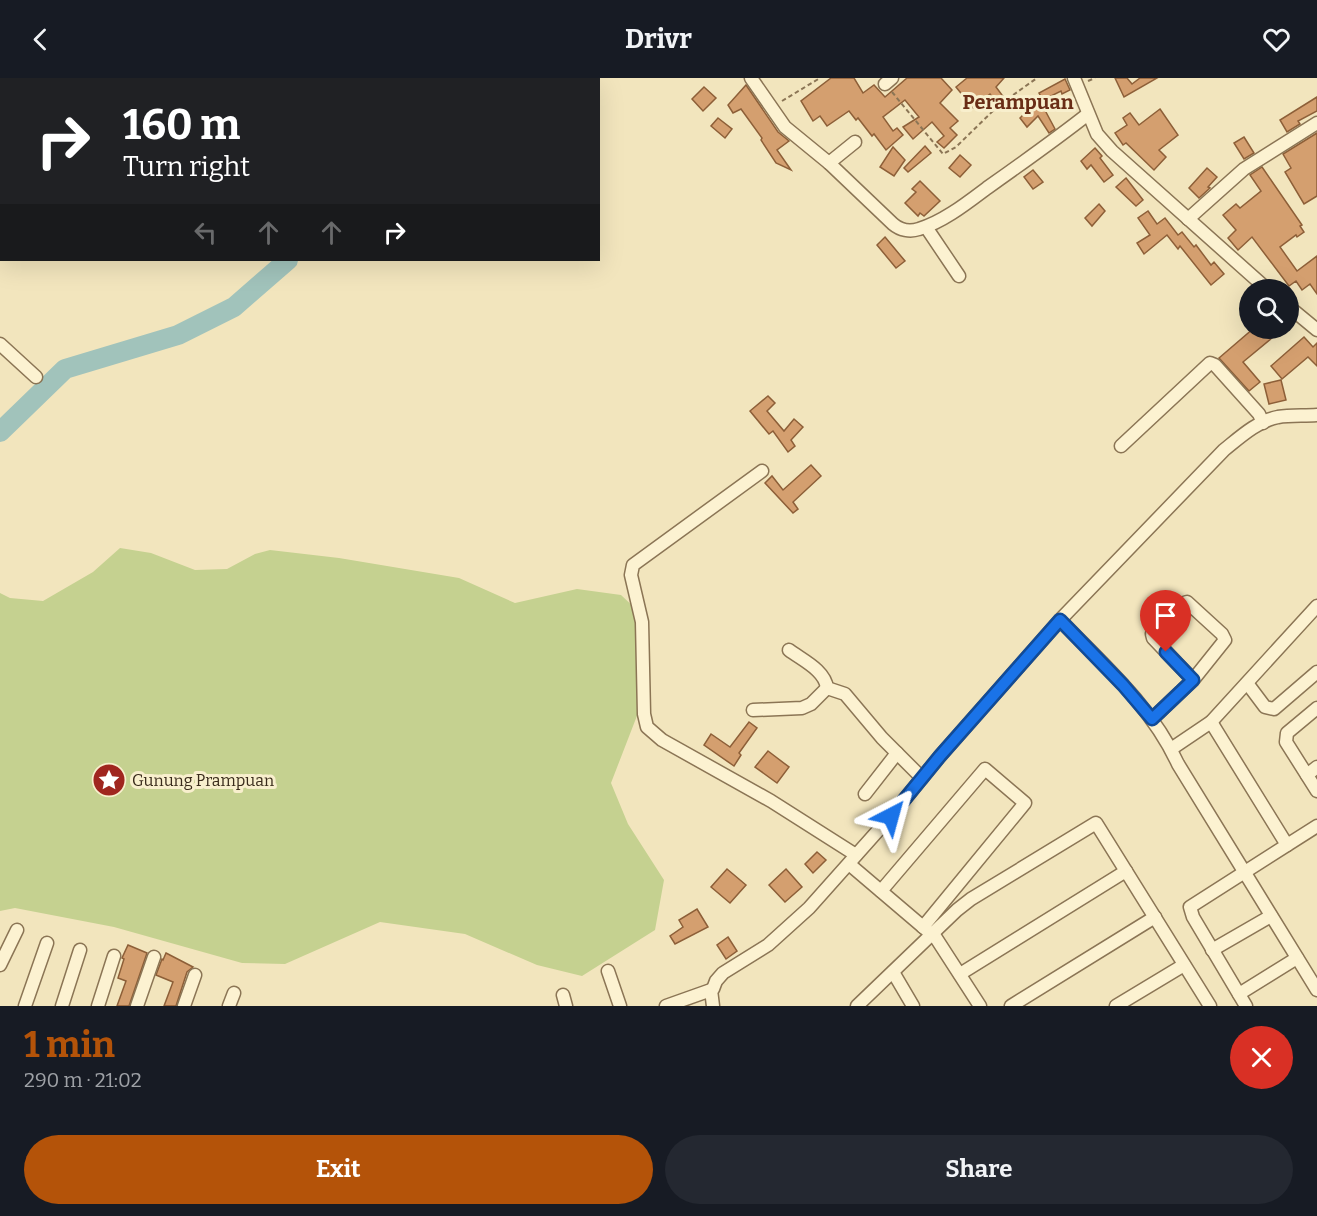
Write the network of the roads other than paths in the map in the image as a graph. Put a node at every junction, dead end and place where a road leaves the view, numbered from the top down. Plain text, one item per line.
1 (751, 78) edge
2 (1074, 78) edge
3 (1088, 114) junction
4 (1317, 123) edge
5 (855, 142) dead end
6 (829, 163) junction
7 (1188, 219) junction
8 (926, 227) junction
9 (959, 276) dead end
10 (1256, 279) edge
11 (1299, 315) edge
12 (1317, 330) edge
13 (0, 344) edge
14 (36, 377) dead end
15 (1317, 415) edge
16 (1263, 423) junction
17 (1121, 446) dead end
18 (762, 471) dead end
19 (1317, 606) edge
20 (1060, 620) junction
21 (789, 650) dead end
22 (1317, 672) edge
23 (1193, 680) junction
24 (1246, 682) junction
25 (827, 687) junction
26 (1317, 708) edge
27 (753, 710) dead end
28 (1152, 719) junction
29 (1211, 722) junction
30 (1172, 749) junction
31 (897, 753) junction
32 (1312, 771) edge
33 (922, 778) junction
34 (1317, 791) edge
35 (865, 794) dead end
36 (1317, 826) edge
37 (1287, 845) junction
38 (852, 859) junction
39 (1126, 871) junction
40 (1245, 873) junction
41 (881, 891) junction
42 (1271, 916) junction
43 (1155, 917) junction
44 (17, 930) dead end
45 (927, 930) junction
46 (47, 943) dead end
47 (80, 950) dead end
48 (1212, 950) junction
49 (114, 956) dead end
50 (154, 957) dead end
51 (1297, 958) junction
52 (0, 965) edge
53 (1184, 965) junction
54 (608, 971) dead end
55 (893, 972) junction
56 (960, 974) junction
57 (195, 975) dead end
58 (711, 990) junction
59 (1317, 990) edge
60 (234, 993) dead end
61 (1239, 994) junction
62 (25, 1006) edge
63 (62, 1006) edge
64 (98, 1006) edge
65 (137, 1006) edge
66 (184, 1006) edge
67 (229, 1006) edge
68 (620, 1006) edge
69 (666, 1006) edge
70 (713, 1006) edge
71 (857, 1006) edge
72 (913, 1006) edge
73 (980, 1006) edge
74 (1011, 1006) edge
75 (1116, 1006) edge
76 (1210, 1006) edge
77 (1246, 1006) edge

1 - 6 street
2 - 3 street
3 - 7 street
3 - 8 street
4 - 7 street
5 - 6 street
6 - 8 street
7 - 10 street
8 - 9 street
11 - 12 street
13 - 14 street
15 - 16 street
16 - 17 street
16 - 20 street
18 - 38 street
19 - 24 street
20 - 28 street
20 - 33 street
21 - 25 street
22 - 24 street
23 - 23 street
23 - 28 street
24 - 29 street
25 - 27 street
25 - 31 street
26 - 32 street
28 - 30 street
29 - 30 street
29 - 37 street
30 - 40 street
31 - 33 street
31 - 35 street
32 - 34 street
33 - 38 street
36 - 37 street
37 - 40 street
38 - 41 street
38 - 58 street
39 - 43 street
39 - 45 street
39 - 56 street
40 - 42 street
40 - 48 street
41 - 45 street
41 - 45 street
42 - 48 street
42 - 51 street
43 - 53 street
43 - 74 street
44 - 52 street
45 - 55 street
45 - 56 street
46 - 62 street
47 - 63 street
48 - 61 street
49 - 64 street
50 - 65 street
51 - 59 street
51 - 61 street
53 - 75 street
53 - 76 street
54 - 68 street
55 - 71 street
55 - 72 street
56 - 73 street
57 - 66 street
58 - 69 street
58 - 70 street
60 - 67 street
61 - 77 street

